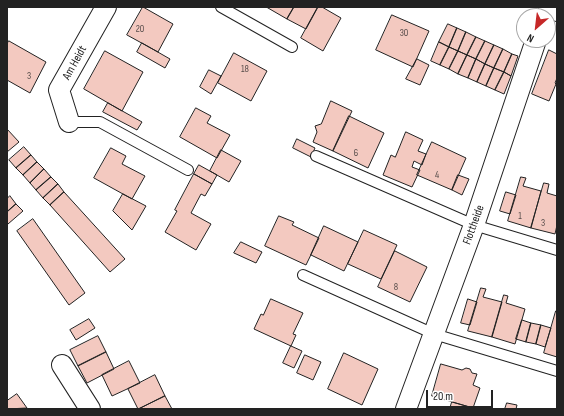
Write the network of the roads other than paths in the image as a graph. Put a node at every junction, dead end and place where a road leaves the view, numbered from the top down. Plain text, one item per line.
1 (106, 7) edge
2 (221, 7) edge
3 (549, 7) edge
4 (557, 10) edge
5 (292, 47) dead end
6 (533, 48) edge
7 (69, 122) joint
8 (316, 156) dead end
9 (188, 170) dead end
10 (474, 225) junction
11 (557, 250) edge
12 (302, 275) dead end
13 (434, 334) junction
14 (62, 365) dead end
15 (557, 371) edge
16 (90, 409) edge
17 (406, 409) edge

1 - 7 street, Am Heidt
2 - 5 lane
3 - 4 street
6 - 10 street, Flottheide
7 - 9 lane
8 - 10 lane
10 - 11 lane
10 - 13 street, Flottheide
12 - 13 lane
13 - 15 lane
13 - 17 street, Flottheide
14 - 16 street

